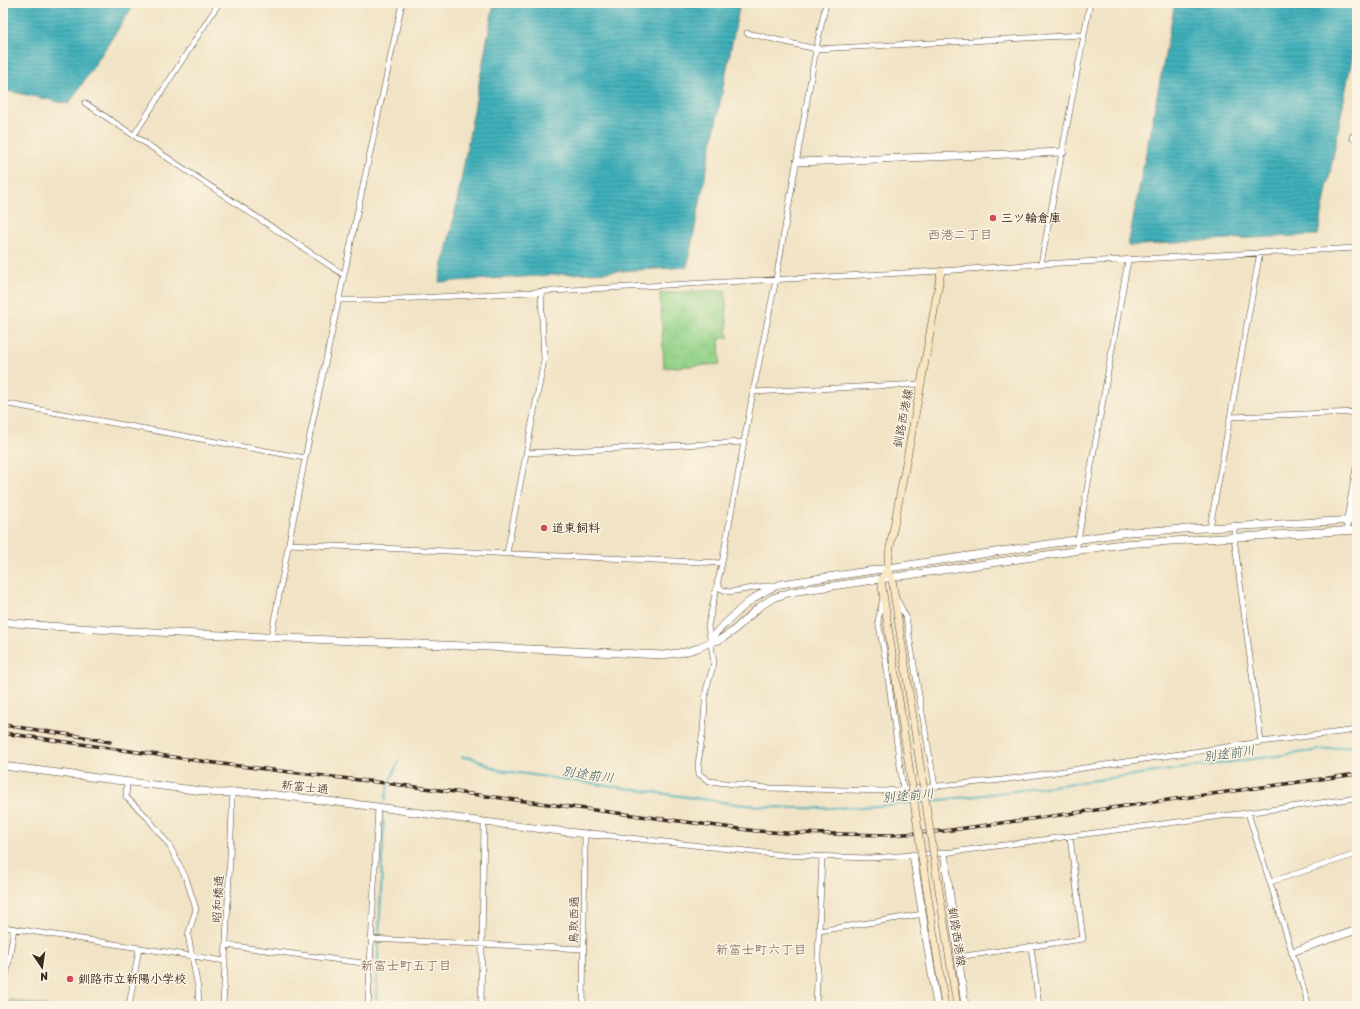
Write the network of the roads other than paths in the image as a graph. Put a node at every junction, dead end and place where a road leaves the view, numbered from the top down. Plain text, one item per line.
1 (219, 3) edge
2 (402, 3) edge
3 (826, 3) edge
4 (1090, 3) edge
5 (747, 33) dead end
6 (1084, 35) junction
7 (816, 49) junction
8 (85, 103) dead end
9 (134, 135) junction
10 (1063, 152) junction
11 (797, 162) junction
12 (1357, 248) edge
13 (1260, 252) junction
14 (1128, 260) junction
15 (1041, 264) junction
16 (941, 271) junction
17 (344, 275) junction
18 (776, 279) junction
19 (540, 291) junction
20 (339, 300) junction
21 (921, 384) junction
22 (753, 392) junction
23 (3, 403) edge
24 (1357, 412) edge
25 (1230, 417) junction
26 (744, 442) junction
27 (526, 453) junction
28 (305, 458) junction
29 (1357, 468) edge
30 (1347, 520) junction
31 (1357, 520) edge
32 (1234, 526) junction
33 (1210, 528) junction
34 (1346, 530) junction
35 (1357, 530) edge
36 (1234, 537) junction
37 (1078, 540) junction
38 (289, 544) junction
39 (1076, 551) junction
40 (507, 554) junction
41 (722, 563) junction
42 (887, 569) junction
43 (892, 578) junction
44 (881, 580) junction
45 (717, 582) junction
46 (775, 586) junction
47 (894, 594) junction
48 (883, 595) junction
49 (3, 622) edge
50 (271, 637) junction
51 (710, 642) junction
52 (1357, 730) edge
53 (1261, 742) junction
54 (3, 766) edge
55 (127, 782) junction
56 (935, 786) junction
57 (903, 789) junction
58 (232, 794) junction
59 (1357, 798) edge
60 (378, 807) junction
61 (1248, 812) junction
62 (484, 822) junction
63 (585, 834) junction
64 (603, 835) joint
65 (1070, 837) junction
66 (944, 853) junction
67 (1357, 854) edge
68 (913, 855) junction
69 (822, 857) junction
70 (1270, 882) junction
71 (923, 914) junction
72 (3, 927) edge
73 (14, 928) junction
74 (1357, 930) edge
75 (819, 931) junction
76 (371, 939) junction
77 (482, 944) junction
78 (226, 945) junction
79 (1031, 947) junction
80 (139, 948) junction
81 (584, 949) junction
82 (1292, 952) junction
83 (192, 956) junction
84 (957, 957) junction
85 (225, 962) junction
86 (370, 964) junction
87 (3, 996) edge
88 (129, 1006) edge
89 (200, 1006) edge
90 (223, 1006) edge
91 (368, 1006) edge
92 (480, 1006) edge
93 (583, 1006) edge
94 (816, 1006) edge
95 (937, 1006) edge
96 (945, 1006) edge
97 (957, 1006) edge
98 (965, 1006) edge
99 (1039, 1006) edge
100 (1309, 1006) edge

1 - 9 street
2 - 17 street
3 - 7 street
4 - 6 street
5 - 7 street
6 - 7 street
6 - 10 street
7 - 11 street
8 - 9 street
9 - 17 street
10 - 11 street
10 - 15 street
11 - 18 street
12 - 13 street
13 - 14 street
13 - 25 street
14 - 15 street
14 - 37 street
15 - 16 street
16 - 18 street
16 - 21 main road, 釧路西港線
17 - 20 street
18 - 19 street
18 - 22 street
19 - 20 street
19 - 27 street
20 - 28 street
21 - 22 street
21 - 42 main road, 釧路西港線
22 - 26 street
23 - 28 street
24 - 25 street
25 - 33 street
26 - 27 street
26 - 41 street
27 - 40 street
28 - 38 street
29 - 30 street
30 - 31 street
30 - 32 street
30 - 34 street
32 - 33 street
32 - 36 street
33 - 37 street
34 - 35 street
34 - 36 street
36 - 39 street
36 - 53 street
37 - 39 street
37 - 42 street
38 - 40 street
38 - 50 street
39 - 43 street
40 - 41 street
41 - 45 street
42 - 43 main road
42 - 44 main road, 釧路西港線
42 - 46 street
43 - 44 street
43 - 47 main road
44 - 48 main road
44 - 51 street
45 - 46 street
45 - 51 street
46 - 51 street
47 - 56 street
47 - 97 main road, 釧路西港線, bridge
48 - 57 street
48 - 96 main road, 釧路西港線, bridge
49 - 50 street
50 - 51 street
51 - 57 street
52 - 53 street
53 - 56 street
54 - 55 street, 新富士通
55 - 58 street, 新富士通
55 - 83 street
56 - 57 street
58 - 60 street, 新富士通
58 - 78 street, 昭和橋通
59 - 61 street
60 - 62 street, 新富士通
60 - 76 street
61 - 65 street
61 - 70 street
62 - 63 street, 新富士通
62 - 77 street
63 - 64 street, 新富士通
63 - 81 street, 鳥取西通
64 - 69 street
65 - 66 street
65 - 79 street
66 - 68 street
66 - 84 street
67 - 70 street
68 - 69 street
68 - 71 street
69 - 75 street
70 - 82 street
71 - 75 street
71 - 95 street
72 - 73 street
73 - 80 street
73 - 87 street
74 - 82 street
75 - 94 street
76 - 77 street
76 - 86 street
77 - 81 street
77 - 92 street
78 - 85 street, 昭和橋通
78 - 86 street
79 - 84 street
79 - 99 street
80 - 83 street
80 - 88 street
81 - 93 street, 鳥取西通
82 - 100 street
83 - 85 street
83 - 89 street
84 - 98 street
85 - 90 street, 昭和橋通
86 - 91 street

